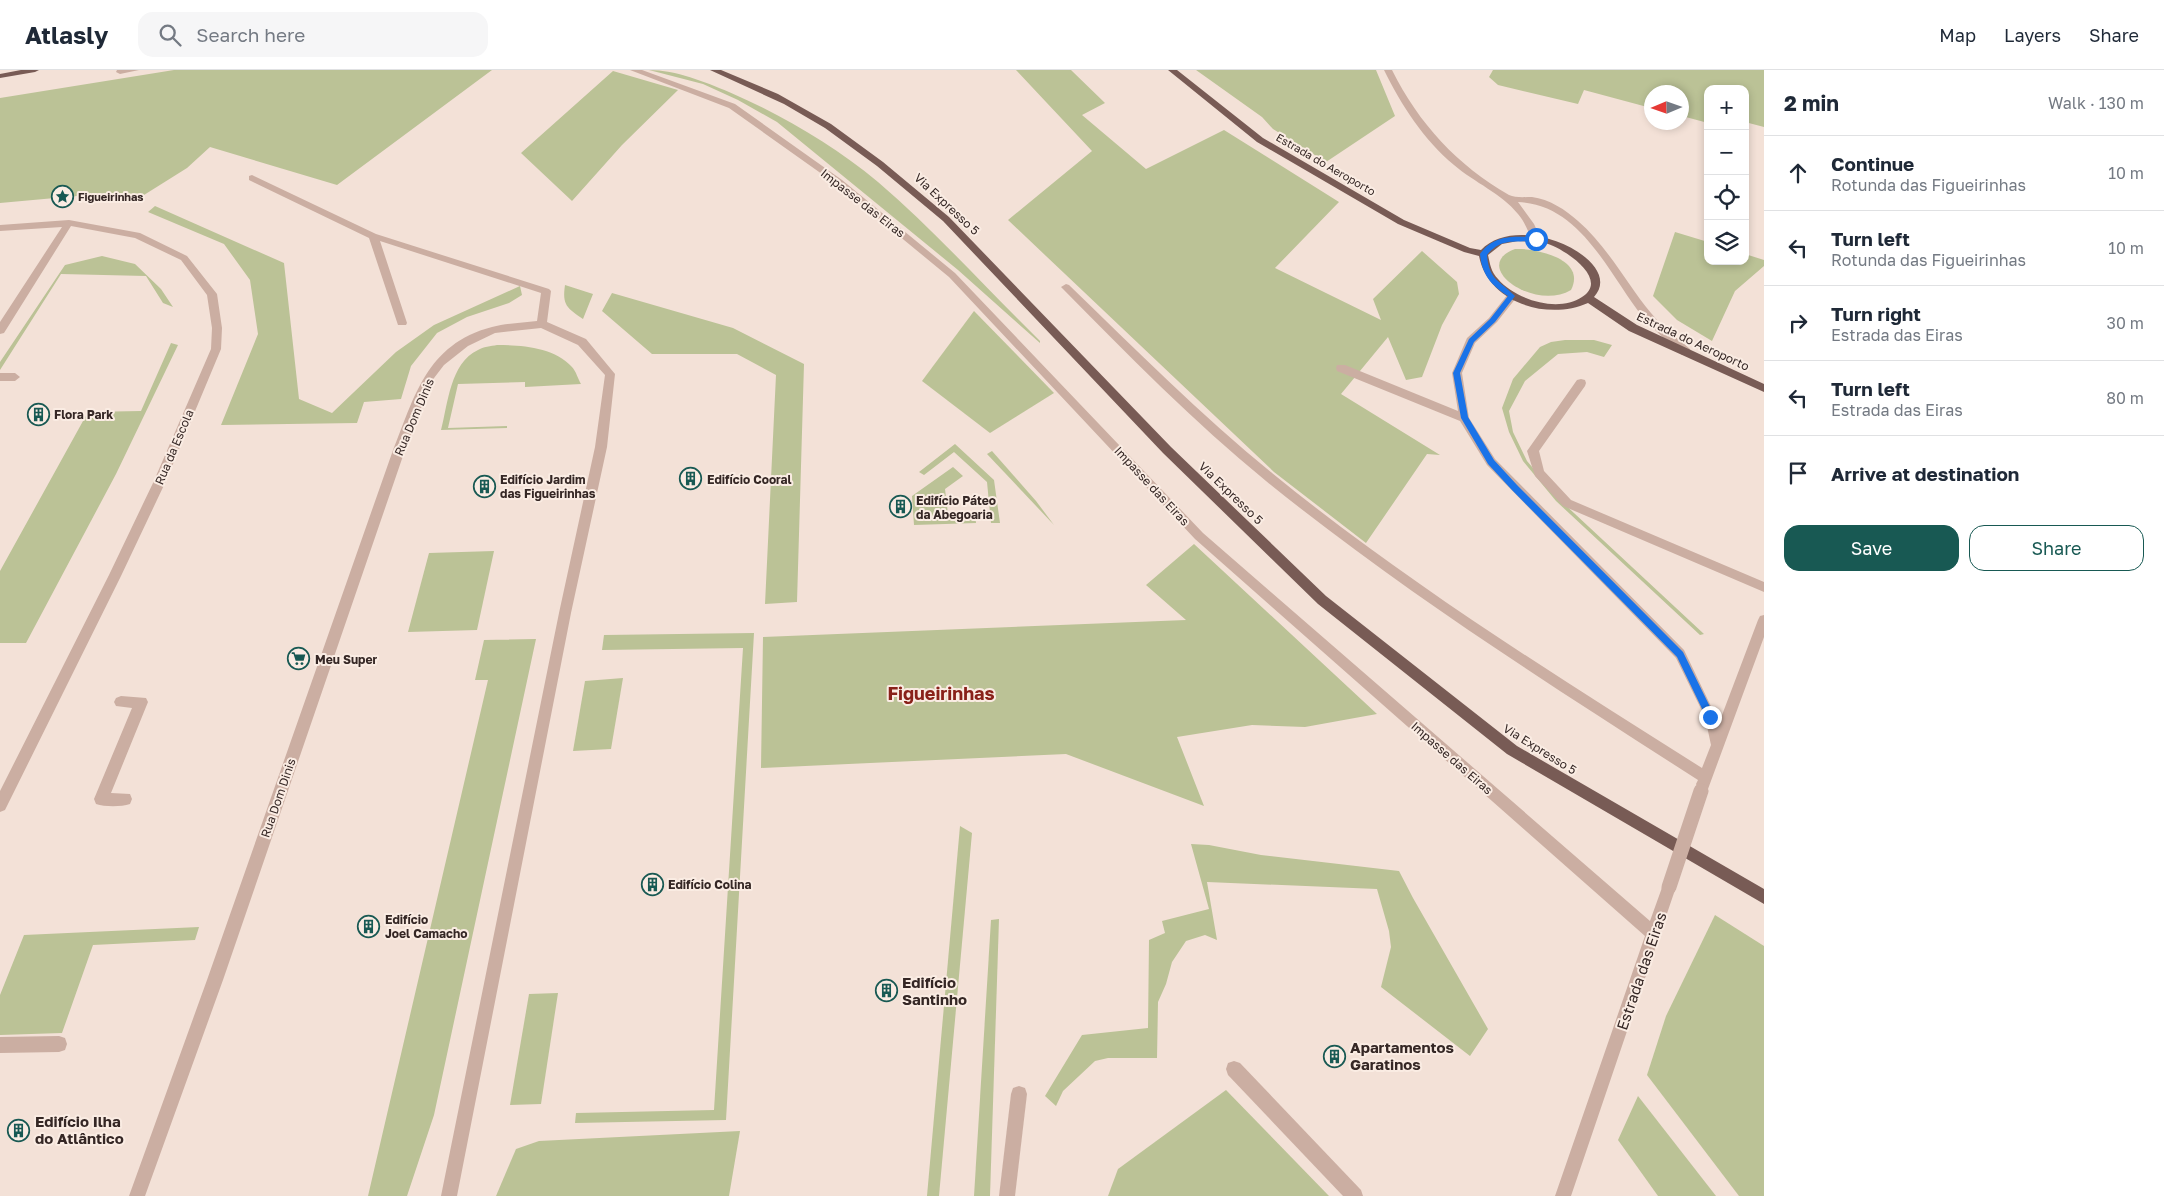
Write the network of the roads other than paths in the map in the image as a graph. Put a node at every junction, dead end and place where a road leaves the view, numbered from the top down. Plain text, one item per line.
1 (35, 70) edge
2 (136, 70) edge
3 (634, 70) edge
4 (714, 70) edge
5 (1172, 70) edge
6 (1388, 70) edge
7 (120, 72) dead end
8 (0, 76) edge
9 (252, 178) dead end
10 (1510, 199) junction
11 (69, 223) junction
12 (0, 228) edge
13 (373, 236) junction
14 (1536, 239) junction
15 (1483, 254) junction
16 (1066, 287) dead end
17 (1512, 296) junction
18 (1588, 298) junction
19 (402, 323) dead end
20 (542, 324) junction
21 (0, 330) edge
22 (1686, 352) junction
23 (1341, 368) dead end
24 (15, 376) dead end
25 (0, 377) edge
26 (1581, 383) dead end
27 (1764, 388) edge
28 (1464, 418) junction
29 (1764, 587) edge
30 (1764, 620) edge
31 (121, 702) dead end
32 (1718, 746) junction
33 (1703, 784) junction
34 (125, 799) dead end
35 (0, 805) edge
36 (1764, 897) edge
37 (1653, 934) junction
38 (58, 1044) dead end
39 (0, 1045) edge
40 (1234, 1069) dead end
41 (1019, 1094) dead end
42 (137, 1196) edge
43 (449, 1196) edge
44 (1008, 1196) edge
45 (1355, 1196) edge
46 (1563, 1196) edge

1 - 8 main road
2 - 7 street
3 - 37 street, Impasse das Eiras
4 - 36 main road, Via Expresso 5
5 - 15 main road, Estrada do Aeroporto
6 - 10 street
9 - 13 street
10 - 14 street
10 - 22 street
11 - 12 street, Rua da Escola
11 - 21 street
11 - 35 street, Rua da Escola
13 - 19 street
13 - 20 street
14 - 15 main road
14 - 18 main road
15 - 17 main road
16 - 33 street
17 - 18 main road
17 - 28 street
18 - 22 main road, Estrada do Aeroporto
20 - 42 street, Rua Dom Dinis
20 - 43 street
22 - 27 main road, Estrada do Aeroporto
23 - 28 street
24 - 25 street
26 - 29 street
28 - 32 street
30 - 32 street, Estrada das Eiras
31 - 34 street
32 - 33 street, Estrada das Eiras
33 - 37 street, Estrada das Eiras, bridge
37 - 46 street, Estrada das Eiras
38 - 39 street
40 - 45 street
41 - 44 street

